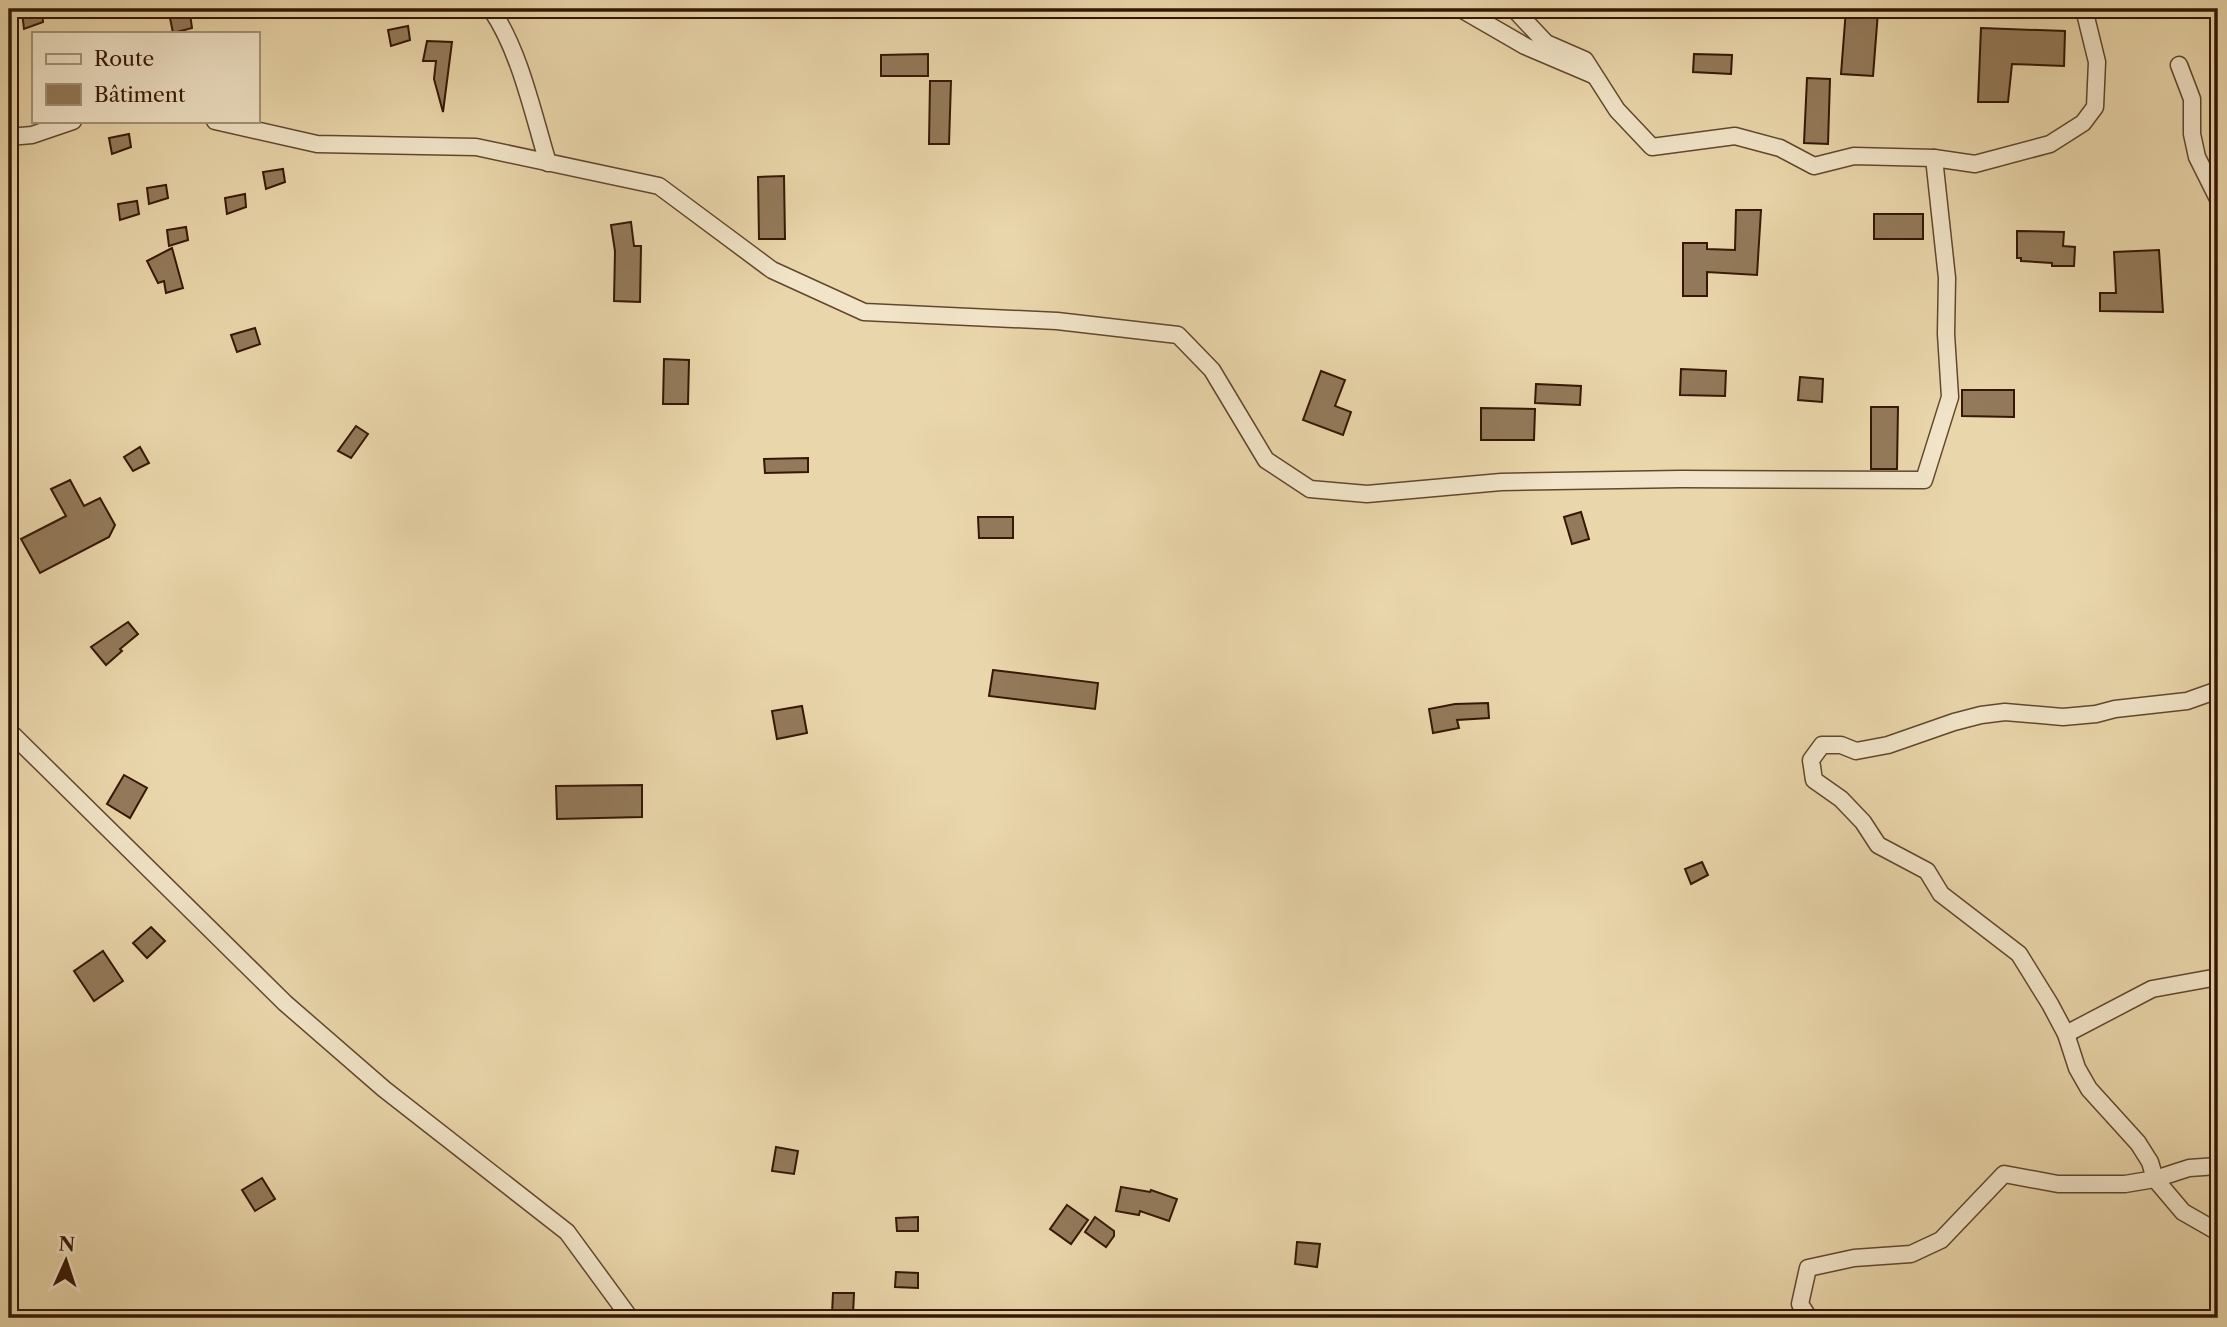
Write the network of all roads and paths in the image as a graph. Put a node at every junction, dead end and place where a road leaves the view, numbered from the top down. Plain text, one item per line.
1 (491, 9) edge
2 (1514, 9) edge
3 (1538, 9) edge
4 (1548, 9) edge
5 (2085, 9) edge
6 (1468, 11) edge
7 (2179, 65) dead end
8 (1596, 76) junction
9 (69, 122) edge
10 (219, 122) edge
11 (9, 137) edge
12 (1934, 158) junction
13 (548, 163) junction
14 (2218, 199) edge
15 (2218, 690) edge
16 (9, 731) edge
17 (2218, 977) edge
18 (2066, 1034) junction
19 (2218, 1166) edge
20 (2155, 1179) junction
21 (2218, 1232) edge
22 (630, 1318) edge
23 (1809, 1318) edge

1 - 13 street
2 - 8 street
3 - 4 street
5 - 12 street
6 - 8 street
7 - 14 street
8 - 12 street
9 - 11 street
10 - 13 street
12 - 13 street
15 - 18 street
16 - 22 street
17 - 18 street
18 - 20 street
19 - 20 street
20 - 21 street
20 - 23 street

